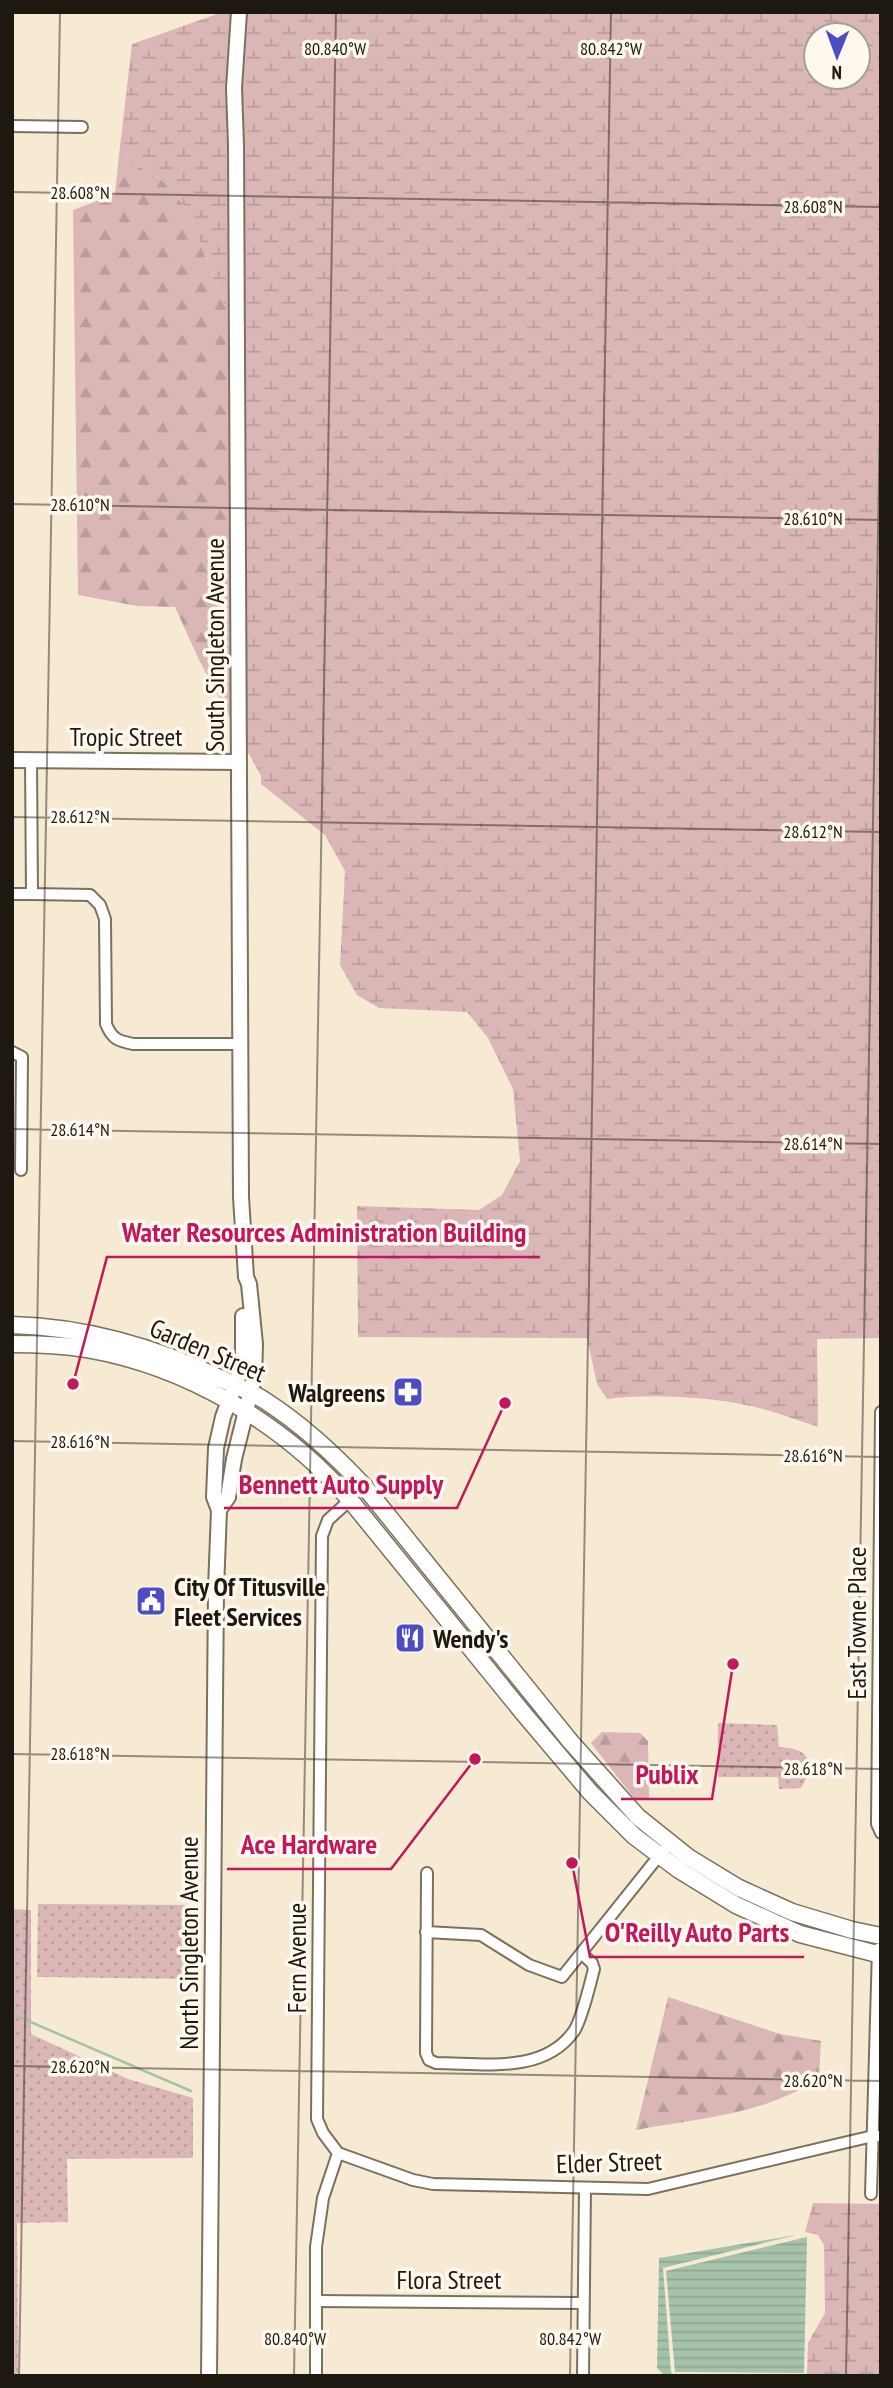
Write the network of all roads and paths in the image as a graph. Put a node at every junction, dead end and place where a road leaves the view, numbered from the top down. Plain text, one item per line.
1 (239, 12) edge
2 (12, 126) edge
3 (82, 127) dead end
4 (12, 760) edge
5 (31, 760) junction
6 (239, 762) junction
7 (12, 894) edge
8 (32, 894) junction
9 (240, 1044) junction
10 (12, 1052) edge
11 (21, 1170) dead end
12 (12, 1325) edge
13 (12, 1343) edge
14 (244, 1389) junction
15 (230, 1403) junction
16 (247, 1412) junction
17 (881, 1412) edge
18 (350, 1500) junction
19 (219, 1510) junction
20 (430, 1598) junction
21 (476, 1624) junction
22 (460, 1635) junction
23 (505, 1660) junction
24 (881, 1833) edge
25 (665, 1849) junction
26 (427, 1873) dead end
27 (426, 1931) junction
28 (879, 1936) edge
29 (582, 1954) junction
30 (879, 1955) edge
31 (877, 2136) edge
32 (338, 2153) junction
33 (585, 2189) junction
34 (871, 2194) dead end
35 (316, 2301) junction
36 (582, 2303) junction
37 (209, 2376) edge
38 (316, 2376) edge
39 (583, 2376) edge

1 - 6 street, South Singleton Avenue
2 - 3 street
4 - 5 street, Tropic Street
5 - 6 street, Tropic Street
5 - 8 street
6 - 9 street, South Singleton Avenue
7 - 8 street
8 - 9 street
9 - 14 street, South Singleton Avenue
10 - 11 street
12 - 14 main road, Garden Street
13 - 15 main road, Garden Street
14 - 15 street, South Singleton Avenue
14 - 16 street, North Singleton Avenue
14 - 21 main road, Garden Street
15 - 16 main road, Garden Street
15 - 19 street, North Singleton Avenue
16 - 18 main road, Garden Street
16 - 19 street, North Singleton Avenue
17 - 24 street, East Towne Place
18 - 20 main road, Garden Street
18 - 32 street, Fern Avenue
19 - 37 street, North Singleton Avenue
20 - 21 main road
20 - 22 main road, Garden Street
21 - 23 main road, Garden Street
22 - 23 main road
22 - 25 main road, Garden Street
23 - 25 main road, Garden Street
25 - 28 main road, Garden Street
25 - 29 street
25 - 30 main road, Garden Street
26 - 27 street
27 - 29 street
27 - 29 street
28 - 30 street
30 - 31 street
31 - 33 street, Elder Street
31 - 34 street
32 - 33 street, Elder Street
32 - 35 street
33 - 36 street
35 - 36 street, Flora Street
35 - 38 street
36 - 39 street

